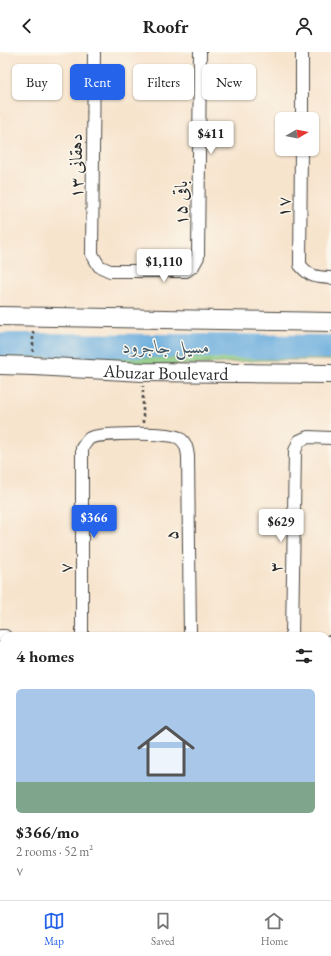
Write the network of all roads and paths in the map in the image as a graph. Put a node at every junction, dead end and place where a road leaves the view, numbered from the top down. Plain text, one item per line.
1 (94, 52) edge
2 (200, 52) edge
3 (302, 52) edge
4 (302, 112) edge
5 (301, 156) edge
6 (198, 257) joint
7 (331, 278) edge
8 (0, 316) edge
9 (331, 322) edge
10 (32, 332) dead end
11 (32, 351) dead end
12 (0, 365) edge
13 (143, 372) junction
14 (331, 374) edge
15 (142, 434) junction
16 (331, 438) edge
17 (82, 632) edge
18 (190, 632) edge
19 (292, 632) edge

1 - 6 street, دهقانی ۱۳
2 - 6 street, باقی ۱۵
3 - 4 street
5 - 7 street, ۱۷
8 - 9 main road
10 - 11 path
12 - 13 main road, Abuzar Boulevard
13 - 14 main road, Abuzar Boulevard
13 - 15 path
15 - 17 street, ۷
15 - 18 street, ۵
16 - 19 street, ۳

